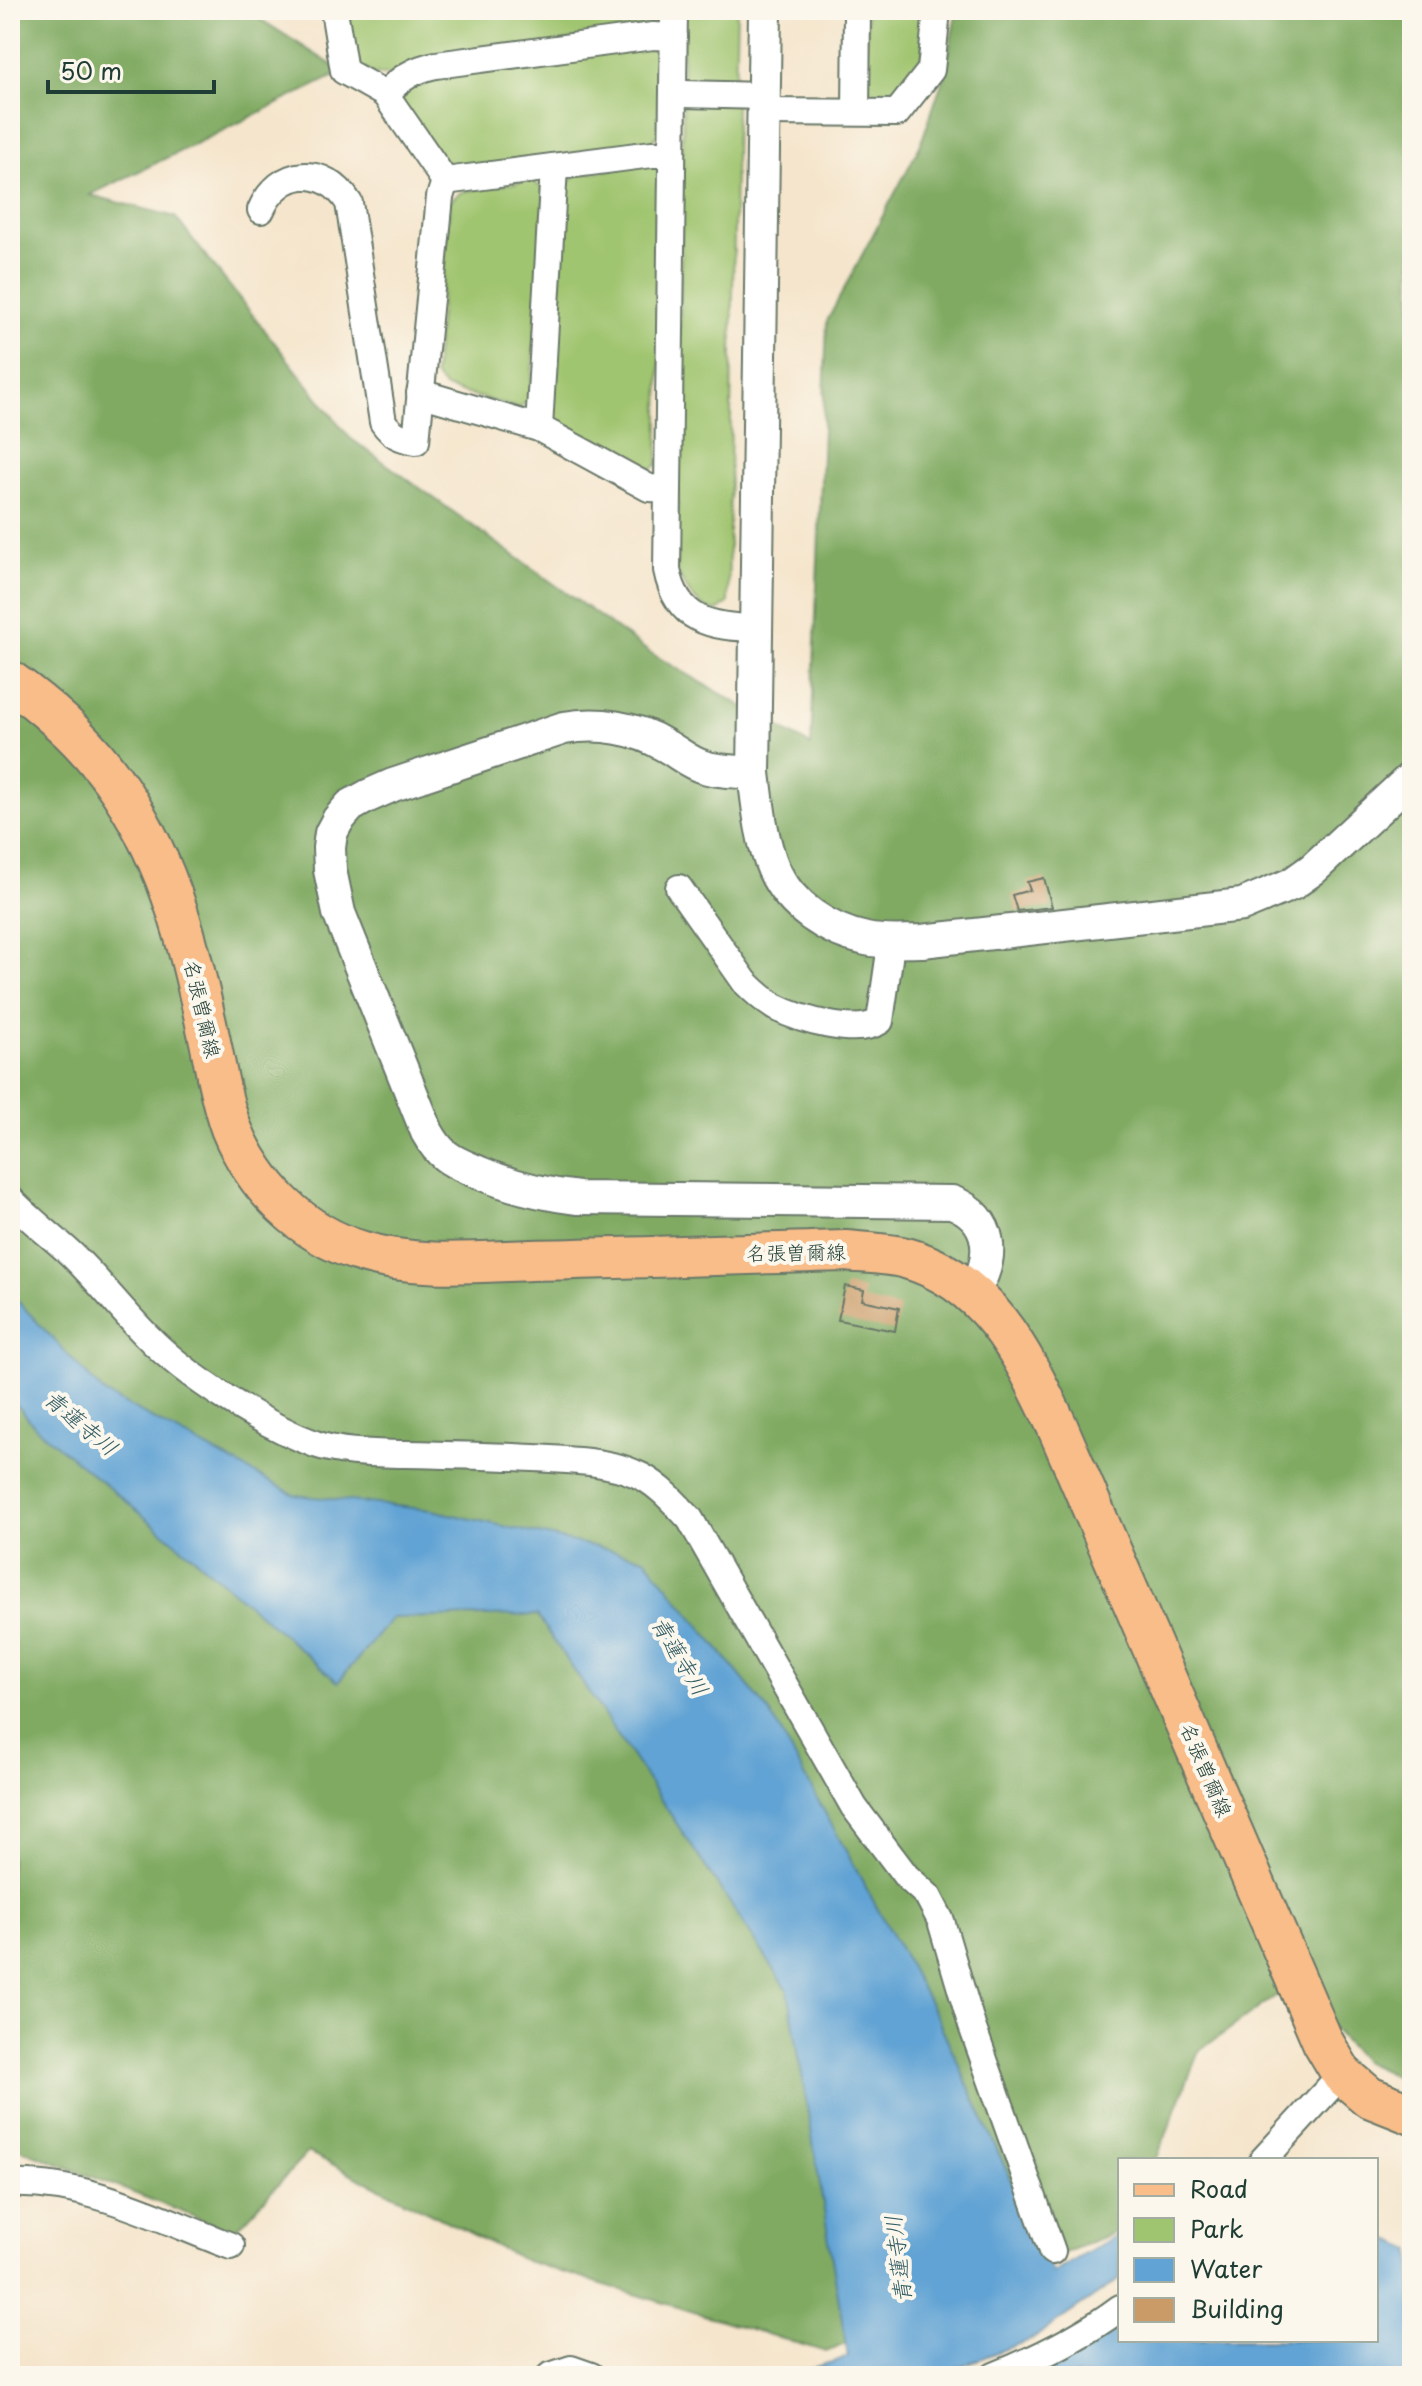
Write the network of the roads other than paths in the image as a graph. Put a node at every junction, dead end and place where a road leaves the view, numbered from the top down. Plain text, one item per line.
1 (334, 10) edge
2 (674, 10) edge
3 (765, 10) edge
4 (857, 10) edge
5 (937, 10) edge
6 (674, 37) junction
7 (385, 94) junction
8 (683, 94) dead end
9 (764, 104) junction
10 (856, 112) junction
11 (672, 154) junction
12 (554, 167) junction
13 (445, 181) junction
14 (261, 210) dead end
15 (420, 393) junction
16 (539, 428) junction
17 (668, 489) junction
18 (756, 628) junction
19 (10, 681) edge
20 (754, 773) junction
21 (1412, 777) edge
22 (679, 888) dead end
23 (889, 942) junction
24 (10, 1199) edge
25 (973, 1292) junction
26 (1342, 2074) junction
27 (1412, 2114) edge
28 (1265, 2158) edge
29 (10, 2184) edge
30 (231, 2246) dead end
31 (1052, 2251) dead end
32 (1118, 2309) edge
33 (994, 2376) edge

1 - 7 street
2 - 6 street
3 - 9 street
4 - 10 street
5 - 10 street
6 - 7 street
6 - 11 street
7 - 13 street
8 - 9 street
9 - 10 street
9 - 18 street
11 - 12 street
11 - 17 street
12 - 13 street
12 - 16 street
13 - 15 street
14 - 15 street
15 - 16 street
16 - 17 street
17 - 18 street
18 - 20 street
19 - 25 main road, 名張曽爾線
20 - 23 street
20 - 25 street
21 - 23 street
22 - 23 street
24 - 31 street
25 - 26 main road, 名張曽爾線
26 - 27 main road, 名張曽爾線
26 - 28 street
29 - 30 street
32 - 33 street

